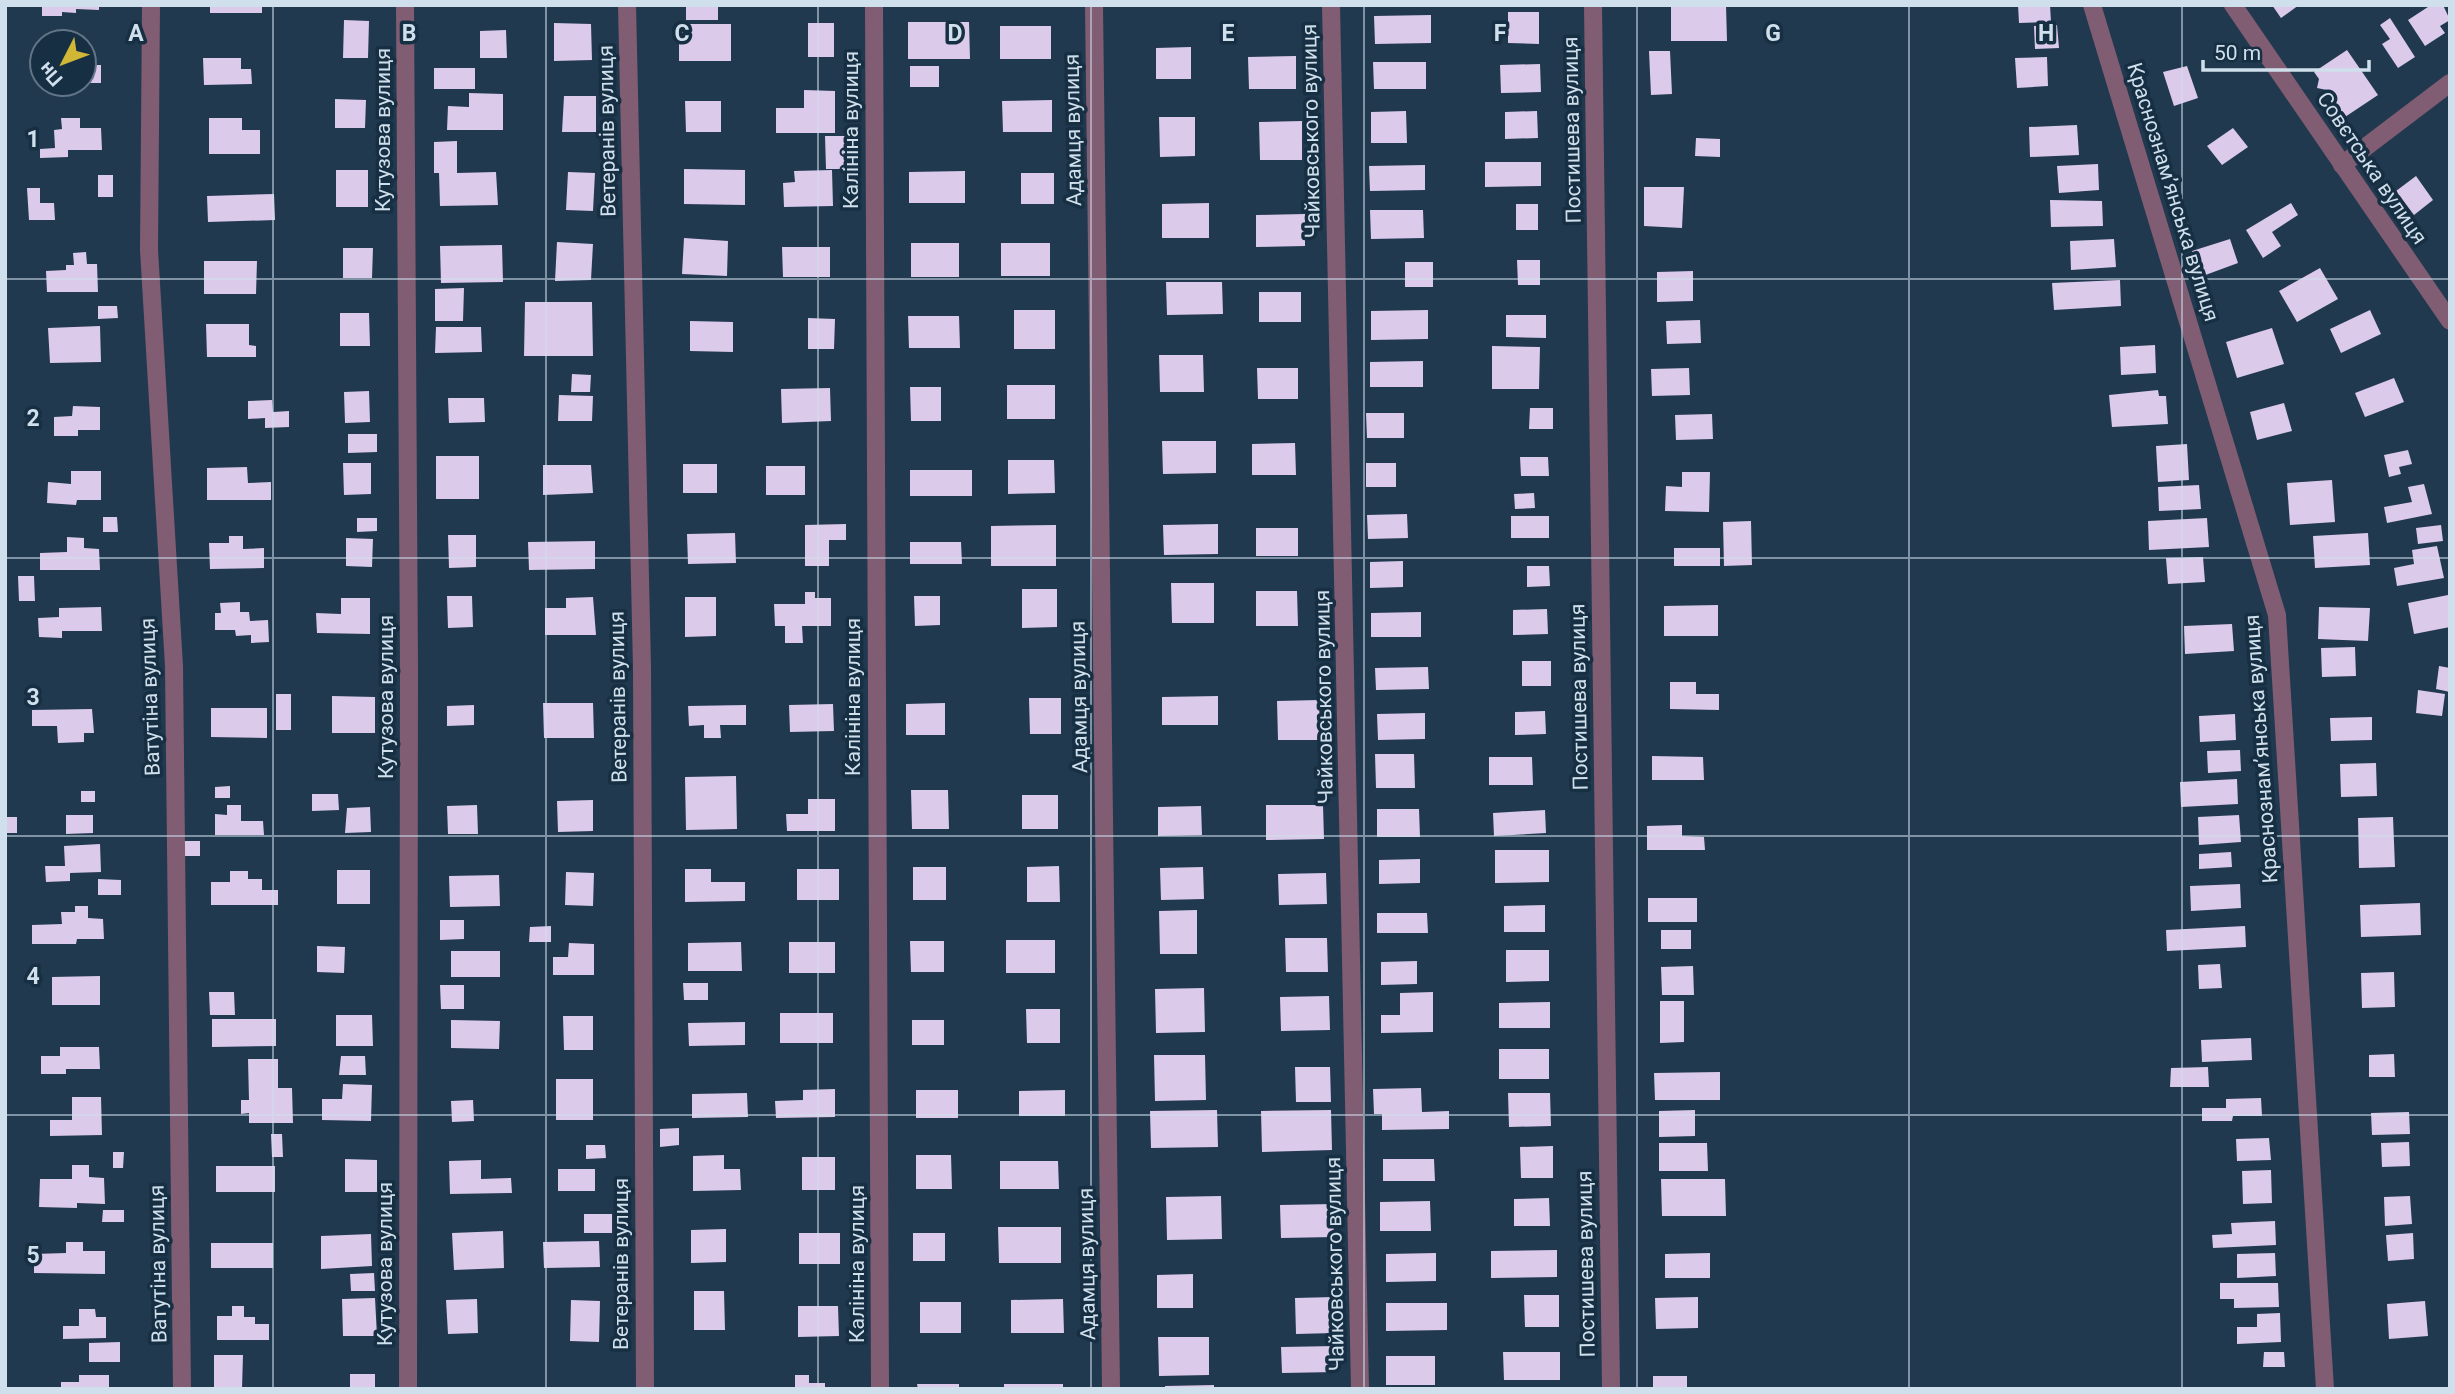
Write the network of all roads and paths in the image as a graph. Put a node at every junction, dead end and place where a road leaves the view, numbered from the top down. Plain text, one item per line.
1 (151, 5) edge
2 (405, 5) edge
3 (627, 5) edge
4 (874, 5) edge
5 (1094, 5) edge
6 (1331, 5) edge
7 (1593, 5) edge
8 (2092, 5) edge
9 (2233, 5) edge
10 (2450, 83) edge
11 (2342, 165) junction
12 (2450, 321) edge
13 (182, 1389) edge
14 (408, 1389) edge
15 (645, 1389) edge
16 (880, 1389) edge
17 (1111, 1389) edge
18 (1360, 1389) edge
19 (1611, 1389) edge
20 (2325, 1389) edge

1 - 13 street, Ватутіна вулиця
2 - 14 street, Кутузова вулиця
3 - 15 street, Ветеранів вулиця
4 - 16 street, Калініна вулиця
5 - 17 street, Адамця вулиця
6 - 18 street, Чайковського вулиця
7 - 19 street, Постишева вулиця
8 - 20 street, Краснознамʼянська вулиця
9 - 11 street, Совєтська вулиця
10 - 11 street
11 - 12 street, Совєтська вулиця

